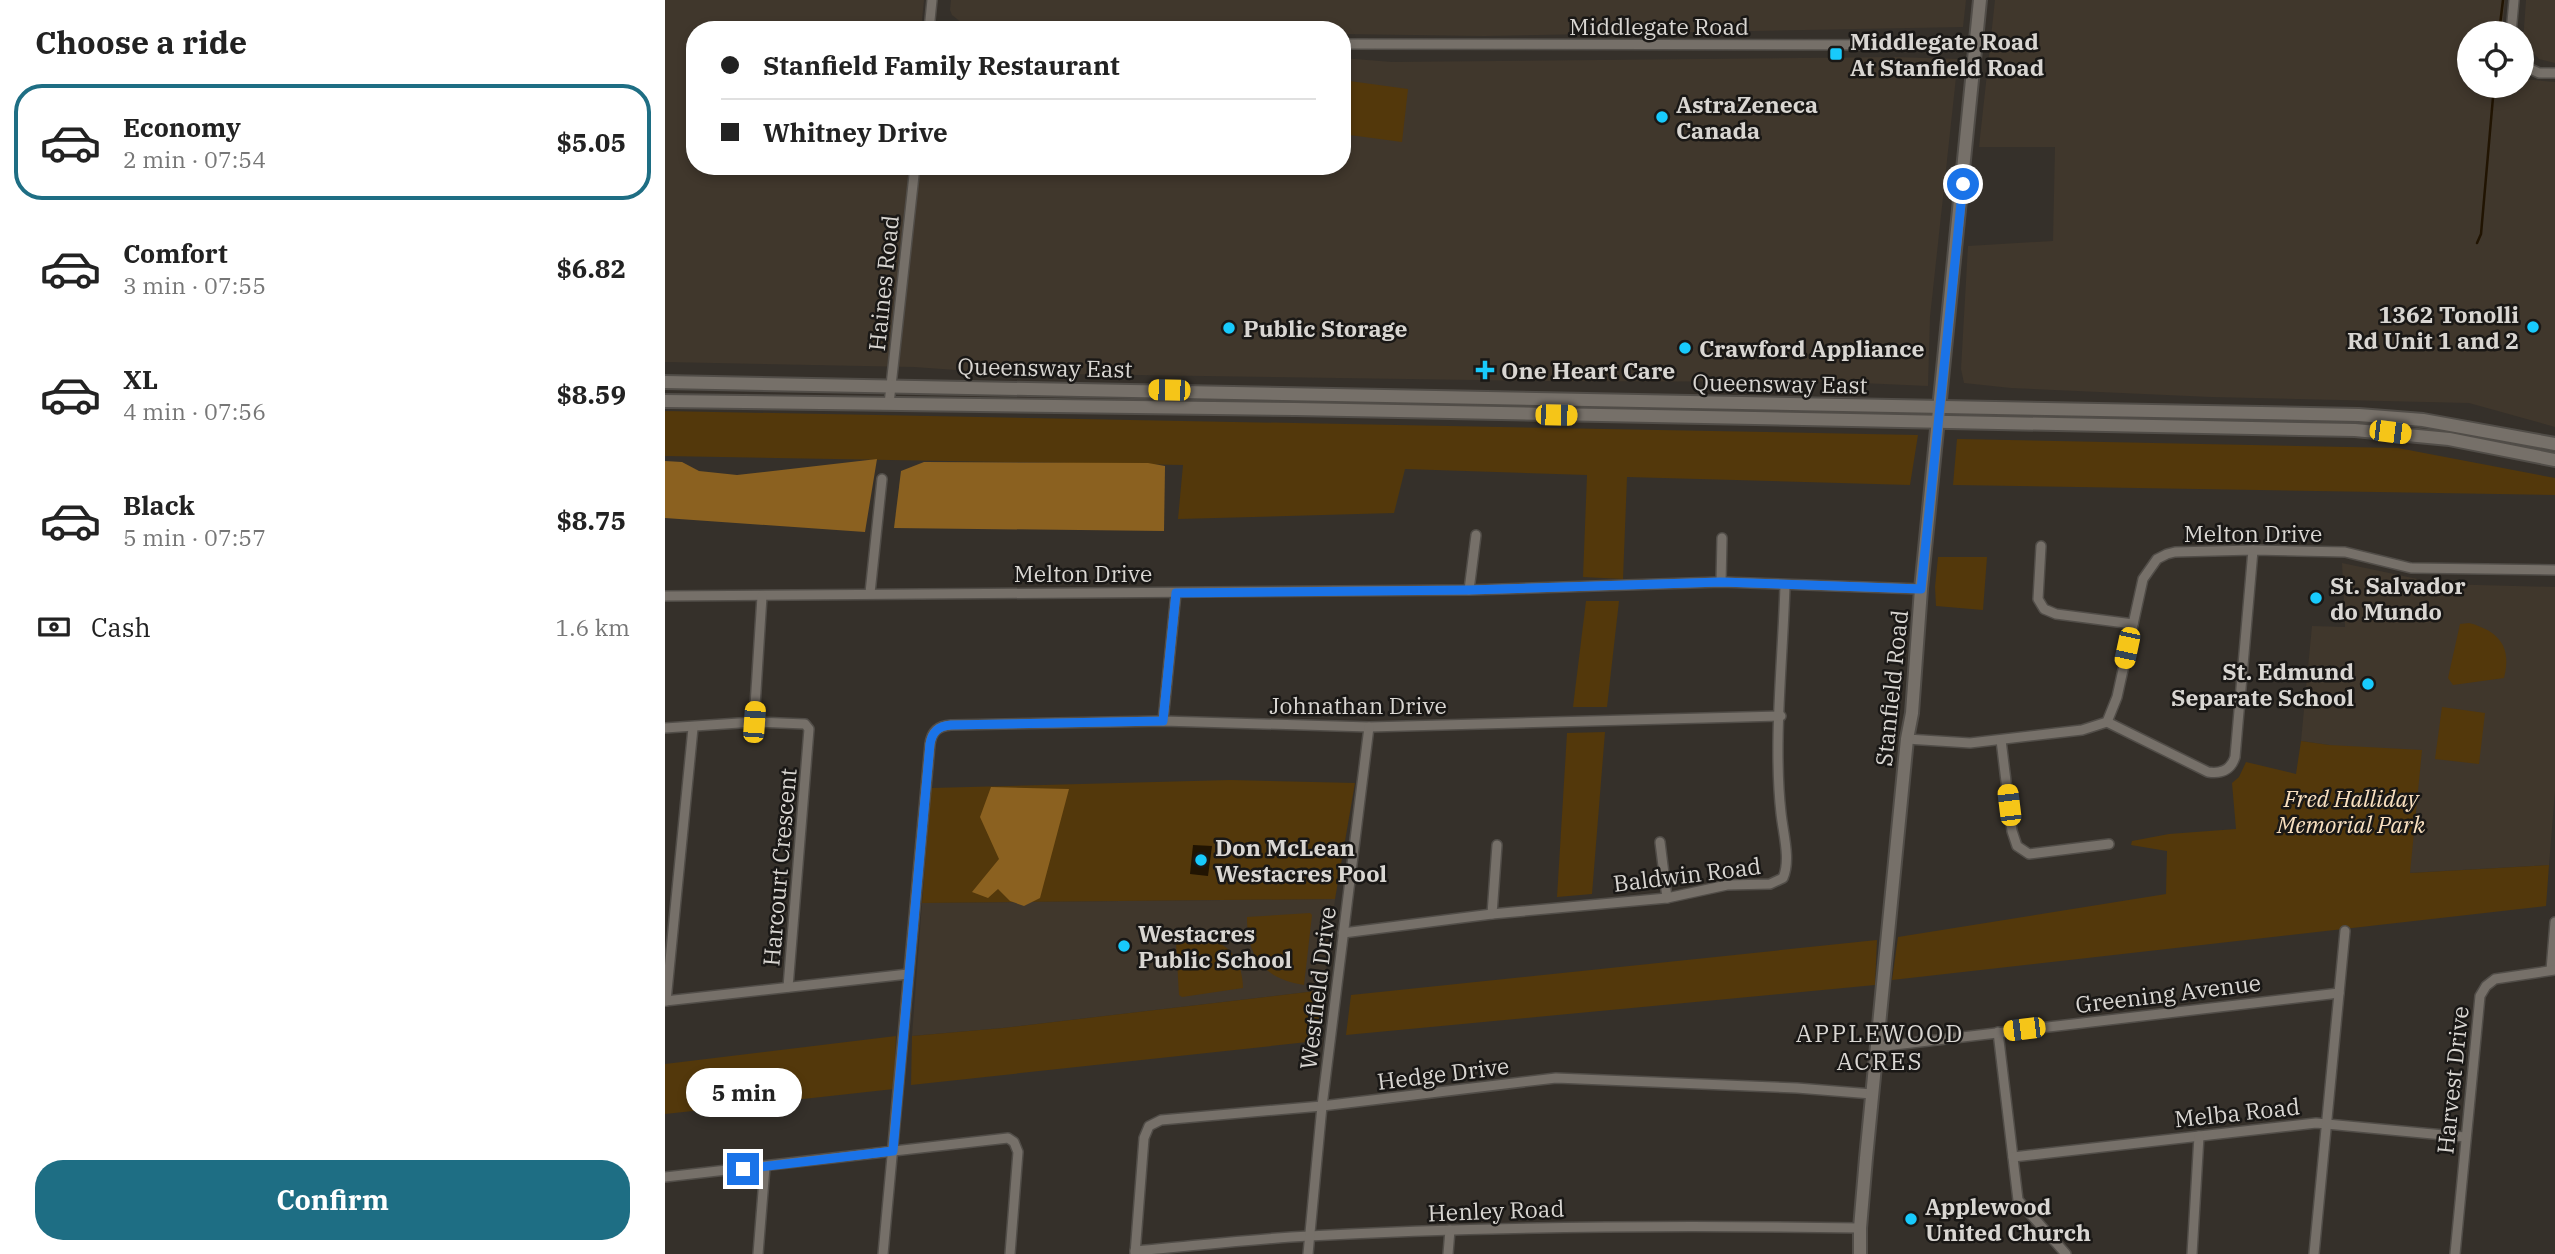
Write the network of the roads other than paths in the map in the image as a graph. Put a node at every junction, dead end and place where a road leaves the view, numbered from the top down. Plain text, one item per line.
1 (932, 0) edge
2 (1980, 0) edge
3 (2514, 0) edge
4 (930, 21) edge
5 (2512, 21) edge
6 (1976, 43) junction
7 (1351, 44) edge
8 (2534, 71) edge
9 (2555, 73) edge
10 (914, 175) edge
11 (665, 382) edge
12 (892, 386) junction
13 (665, 401) edge
14 (890, 404) junction
15 (1941, 408) junction
16 (1939, 423) junction
17 (2555, 444) edge
18 (2555, 460) edge
19 (882, 479) dead end
20 (1476, 535) dead end
21 (1722, 538) dead end
22 (2041, 546) dead end
23 (2253, 550) junction
24 (2555, 570) edge
25 (1721, 582) junction
26 (1785, 585) junction
27 (1921, 589) junction
28 (1469, 590) junction
29 (870, 593) junction
30 (1176, 593) junction
31 (665, 596) edge
32 (762, 596) junction
33 (2133, 624) junction
34 (1780, 716) junction
35 (1163, 721) junction
36 (754, 722) junction
37 (2107, 722) junction
38 (693, 727) junction
39 (1369, 727) junction
40 (665, 728) edge
41 (1907, 739) junction
42 (2001, 740) junction
43 (1660, 842) dead end
44 (2109, 844) dead end
45 (1497, 845) dead end
46 (1667, 898) junction
47 (1492, 914) junction
48 (2555, 922) edge
49 (2345, 931) dead end
50 (1343, 933) junction
51 (2553, 970) edge
52 (908, 974) junction
53 (789, 987) junction
54 (2339, 993) junction
55 (665, 1001) edge
56 (1998, 1032) junction
57 (1877, 1047) junction
58 (1872, 1094) junction
59 (1322, 1107) junction
60 (2327, 1123) junction
61 (2199, 1136) junction
62 (2465, 1137) junction
63 (893, 1151) junction
64 (2013, 1157) junction
65 (765, 1167) junction
66 (665, 1177) edge
67 (1860, 1228) junction
68 (1450, 1230) junction
69 (1311, 1236) junction
70 (1135, 1253) edge
71 (758, 1254) edge
72 (883, 1254) edge
73 (1010, 1254) edge
74 (1308, 1254) edge
75 (1448, 1254) edge
76 (1860, 1254) edge
77 (2066, 1254) edge
78 (2192, 1254) edge
79 (2314, 1254) edge
80 (2455, 1254) edge

1 - 4 street
2 - 6 main road, Stanfield Road
3 - 5 street
6 - 7 street, Middlegate Road
6 - 15 main road, Stanfield Road
8 - 9 street
10 - 12 street, Haines Road
11 - 12 main road, Queensway East
12 - 14 street, Haines Road
12 - 15 main road, Queensway East
13 - 14 main road, Queensway East
14 - 16 main road, Queensway East
15 - 16 main road, Stanfield Road
15 - 17 main road, Queensway East
16 - 18 main road, Queensway East
16 - 27 main road, Stanfield Road
19 - 29 street
20 - 28 street
21 - 25 street
22 - 33 street
23 - 24 street, Melton Drive
23 - 33 street, Melton Drive
23 - 37 street
25 - 26 street, Melton Drive
25 - 28 street, Melton Drive
26 - 27 street, Melton Drive
26 - 34 street, Baldwin Road
27 - 41 main road, Stanfield Road
28 - 30 street, Melton Drive
29 - 30 street, Melton Drive
29 - 32 street, Melton Drive
30 - 35 street
31 - 32 street, Melton Drive
32 - 36 street
33 - 37 street, Melton Drive
34 - 39 street, Johnathan Drive
34 - 46 street, Baldwin Road
35 - 39 street, Johnathan Drive
35 - 52 street, Johnathan Drive
36 - 38 street, Harcourt Crescent
36 - 53 street, Harcourt Crescent
37 - 42 street
38 - 40 street, Harcourt Crescent
38 - 55 street
39 - 50 street, Westfield Drive
41 - 42 street
41 - 57 main road, Stanfield Road
42 - 44 street
43 - 46 street
45 - 47 street
46 - 47 street, Baldwin Road
47 - 50 street, Baldwin Road
48 - 51 street, Harvest Drive
49 - 54 street
50 - 59 street, Westfield Drive
51 - 62 street, Harvest Drive
52 - 53 street
52 - 63 street
53 - 55 street
54 - 56 street, Greening Avenue
54 - 60 street
56 - 57 street, Greening Avenue
56 - 64 street
57 - 58 main road, Stanfield Road
58 - 59 street, Hedge Drive
58 - 67 main road, Stanfield Road
59 - 69 street, Westfield Drive
59 - 70 street, Hedge Drive
60 - 61 street, Melba Road
60 - 62 street, Melba Road
60 - 79 street
61 - 64 street, Melba Road
61 - 78 street
62 - 80 street, Harvest Drive
63 - 65 street
63 - 72 street
63 - 73 street
64 - 77 street
65 - 66 street
65 - 71 street
67 - 68 street, Henley Road
67 - 76 main road, Stanfield Road
68 - 69 street, Henley Road
68 - 75 street
69 - 70 street, Henley Road
69 - 74 street, Westfield Drive

